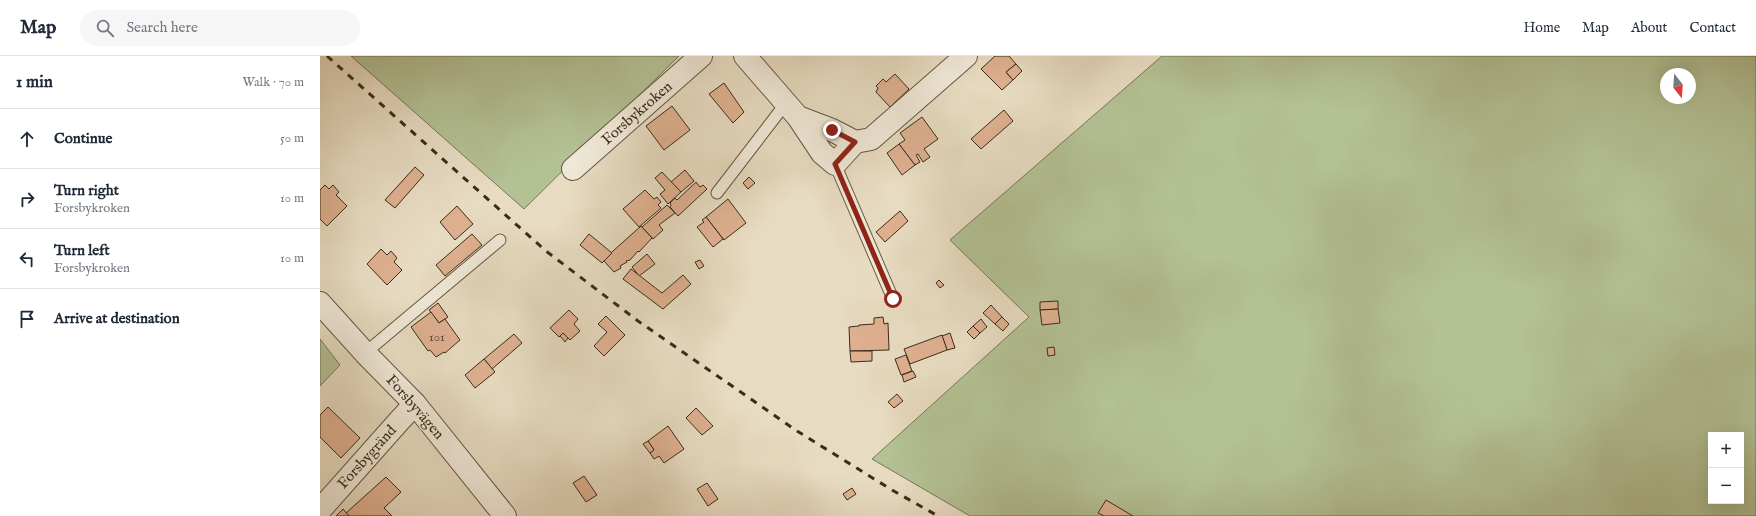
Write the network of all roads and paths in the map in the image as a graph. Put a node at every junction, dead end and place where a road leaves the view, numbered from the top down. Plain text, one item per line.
1 (701, 56) edge
2 (745, 56) edge
3 (966, 56) edge
4 (792, 110) junction
5 (855, 142) junction
6 (835, 164) junction
7 (573, 169) dead end
8 (717, 193) dead end
9 (500, 240) dead end
10 (893, 299) dead end
11 (320, 303) edge
12 (365, 353) junction
13 (415, 404) junction
14 (320, 510) edge
15 (505, 516) edge

1 - 7 street, Forsbykroken
2 - 4 street
3 - 5 street
4 - 5 street
4 - 6 street
4 - 8 lane
5 - 6 street
6 - 10 lane
9 - 12 lane
11 - 12 street, Forsbyvägen
12 - 13 street, Forsbyvägen
13 - 14 street, Forsbygränd
13 - 15 street, Forsbyvägen

